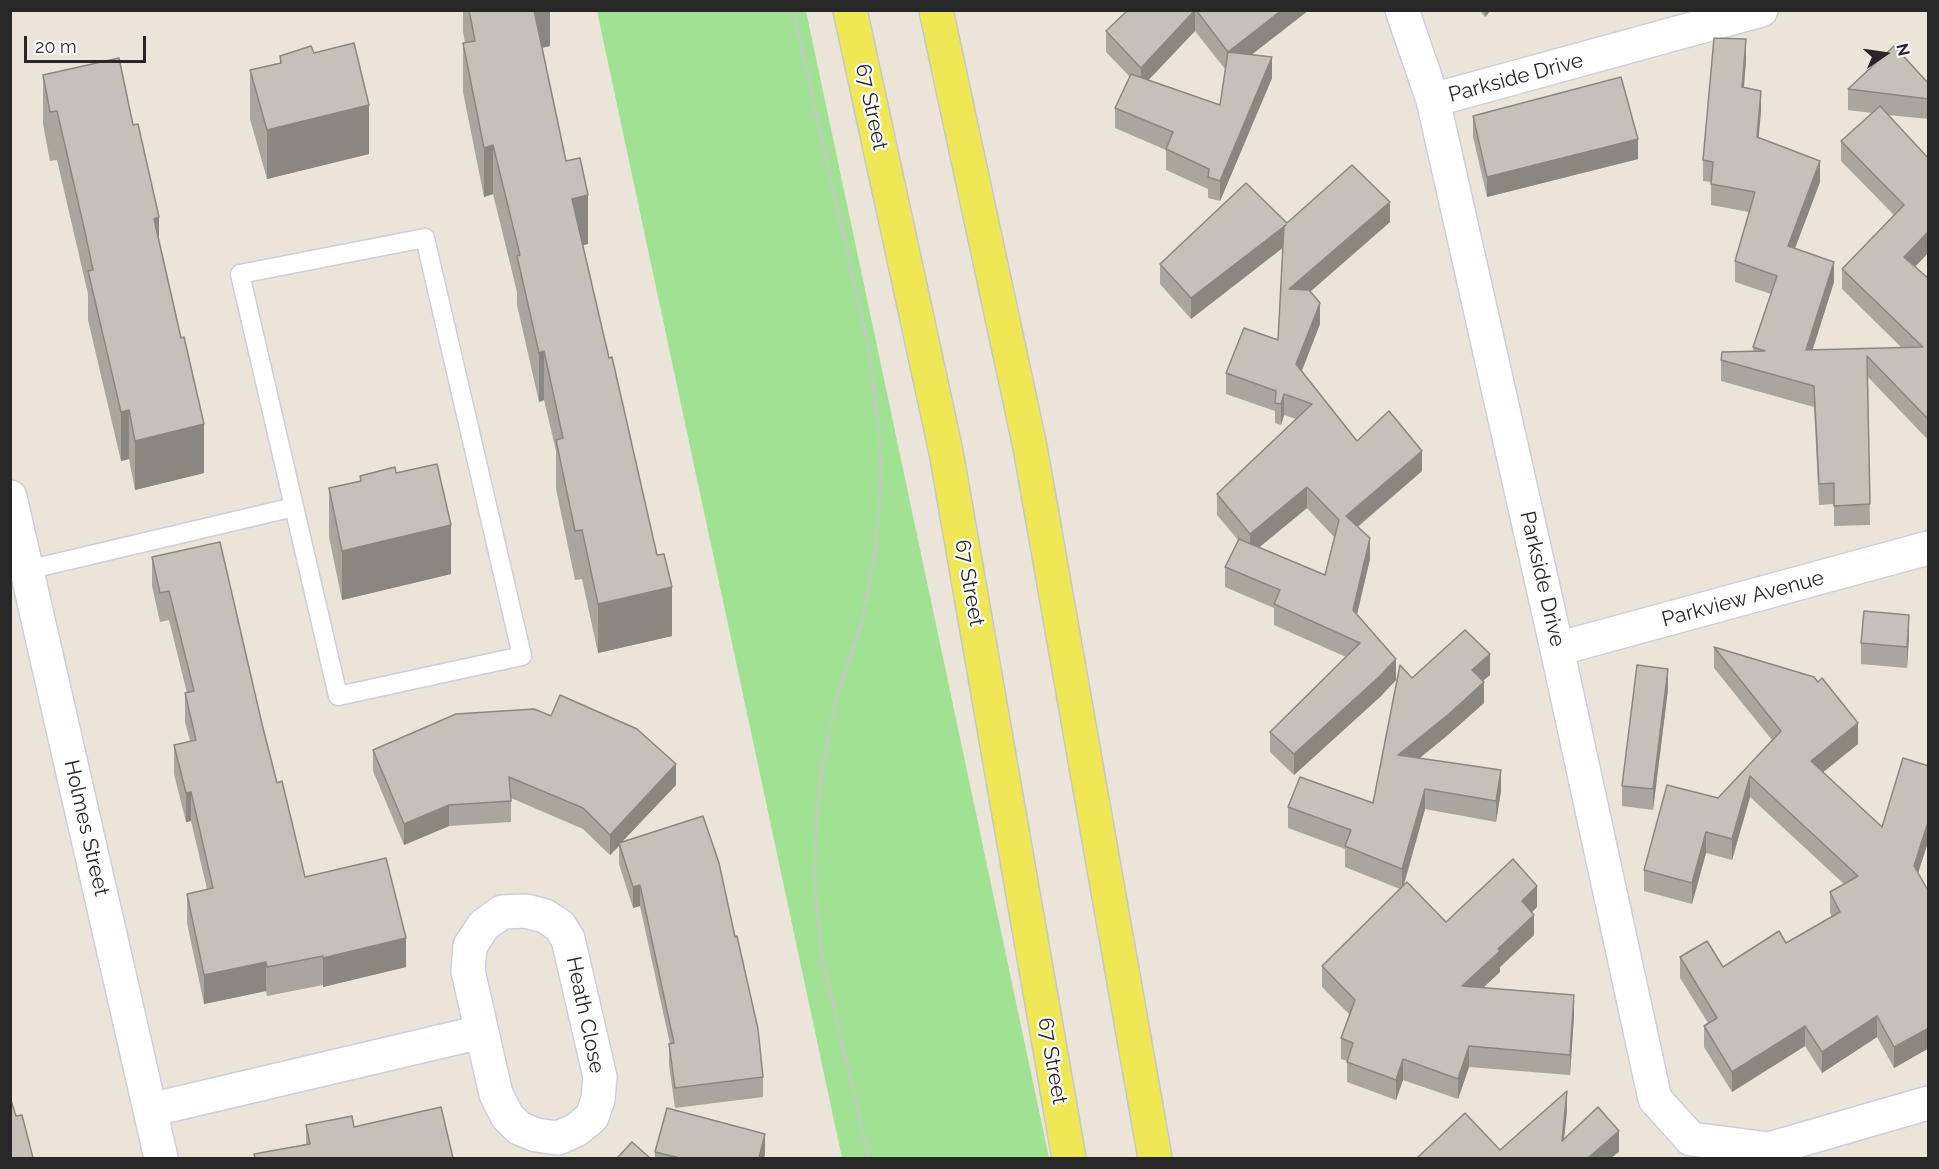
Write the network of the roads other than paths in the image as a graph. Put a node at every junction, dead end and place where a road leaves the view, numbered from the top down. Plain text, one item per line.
1 (850, 10) edge
2 (936, 10) edge
3 (1402, 10) edge
4 (1761, 10) edge
5 (1706, 18) edge
6 (1433, 100) junction
7 (10, 497) edge
8 (294, 507) junction
9 (1929, 548) edge
10 (27, 570) junction
11 (1557, 649) junction
12 (481, 1032) junction
13 (1929, 1104) edge
14 (150, 1110) junction
15 (161, 1158) edge
16 (1069, 1158) edge
17 (1155, 1158) edge

1 - 16 main road, 67 Street
2 - 17 main road
3 - 6 street
4 - 5 street, Parkside Drive
5 - 6 street, Parkside Drive
6 - 11 street, Parkside Drive
7 - 10 street, Holmes Street
8 - 8 lane
8 - 10 lane
9 - 11 street, Parkview Avenue
10 - 14 street, Holmes Street
11 - 13 street, Parkside Drive
12 - 12 street, Heath Close
12 - 14 street
14 - 15 street, Holmes Street

